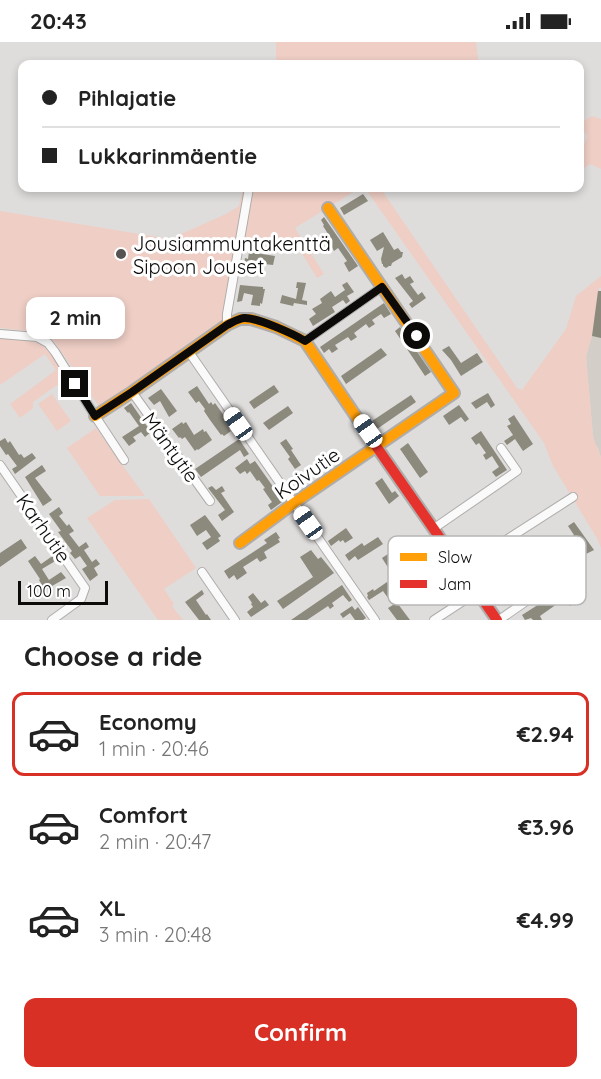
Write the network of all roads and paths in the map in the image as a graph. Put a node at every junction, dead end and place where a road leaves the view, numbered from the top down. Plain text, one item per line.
1 (248, 192) edge
2 (328, 207) dead end
3 (382, 287) junction
4 (227, 325) junction
5 (0, 334) edge
6 (305, 341) junction
7 (189, 352) junction
8 (132, 392) junction
9 (95, 416) junction
10 (377, 445) junction
11 (501, 448) dead end
12 (124, 460) dead end
13 (0, 465) edge
14 (573, 497) dead end
15 (210, 501) dead end
16 (294, 503) junction
17 (433, 529) junction
18 (438, 536) edge
19 (512, 536) edge
20 (240, 543) dead end
21 (202, 572) dead end
22 (457, 605) edge
23 (487, 605) edge
24 (520, 605) edge
25 (52, 620) edge
26 (235, 620) edge
27 (375, 620) edge
28 (434, 620) edge
29 (498, 620) edge

1 - 4 street
2 - 3 street
3 - 6 street
3 - 10 street, Koivutie
4 - 6 street
4 - 7 street
5 - 9 street
6 - 10 street
7 - 8 street
7 - 16 street
8 - 9 street
8 - 15 street, Mäntytie
9 - 12 street
10 - 16 street, Koivutie
10 - 17 street
11 - 17 street
13 - 25 street, Karhutie
14 - 19 street
16 - 20 street, Koivutie
16 - 27 street
17 - 18 street
21 - 26 street
22 - 28 street
23 - 29 street
24 - 29 street

